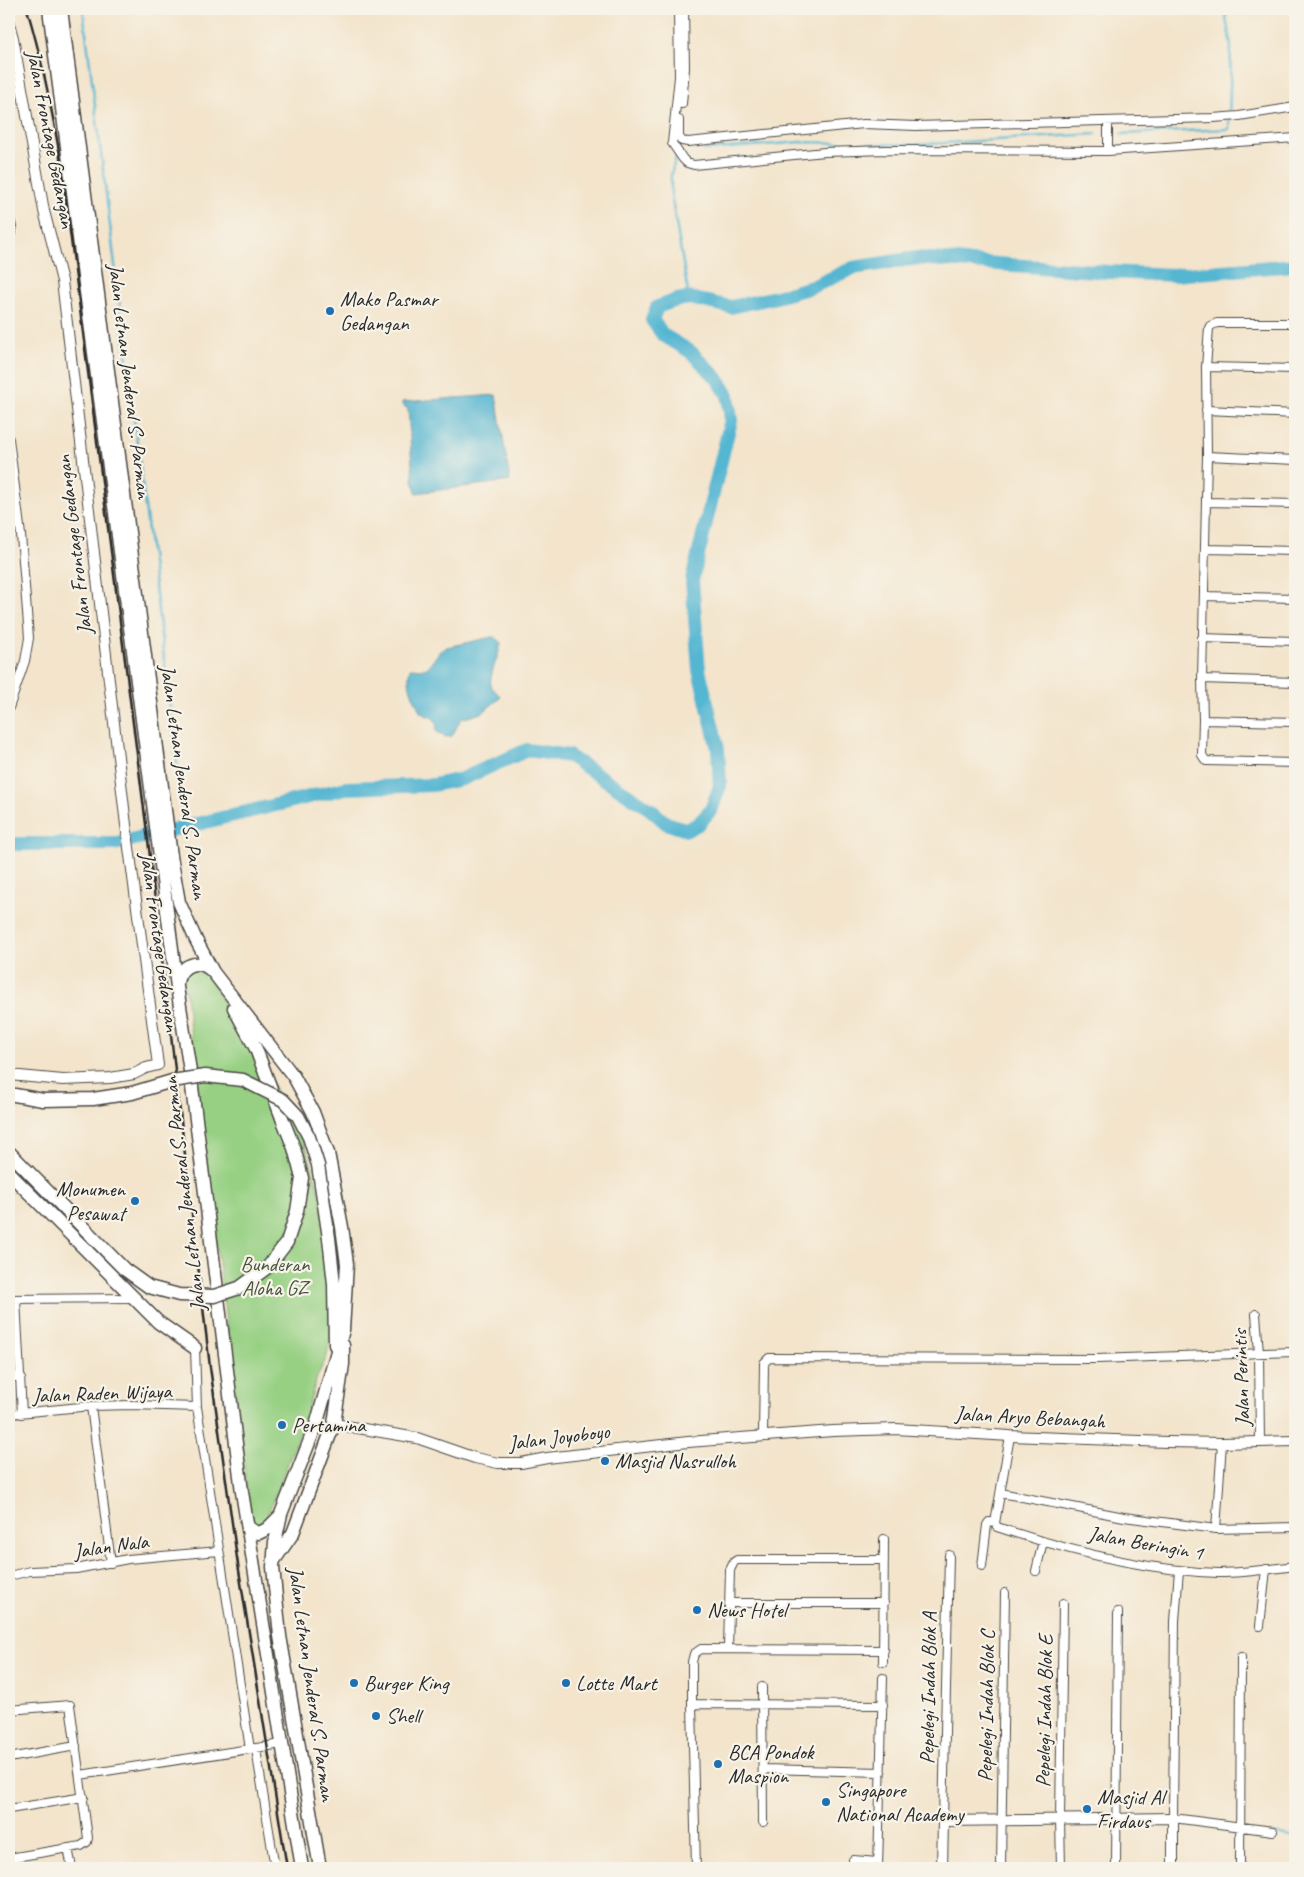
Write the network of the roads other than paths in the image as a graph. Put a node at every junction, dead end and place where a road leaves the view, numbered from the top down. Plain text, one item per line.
1 (49, 9) edge
2 (61, 9) edge
3 (678, 9) edge
4 (684, 9) edge
5 (9, 23) edge
6 (1295, 107) edge
7 (1108, 124) junction
8 (1295, 138) edge
9 (1108, 147) junction
10 (9, 216) edge
11 (9, 241) edge
12 (1295, 323) edge
13 (1206, 367) junction
14 (1295, 369) edge
15 (1206, 410) junction
16 (1295, 414) edge
17 (9, 438) edge
18 (1208, 456) junction
19 (1295, 460) edge
20 (1206, 502) junction
21 (1295, 504) edge
22 (1205, 549) junction
23 (1295, 551) edge
24 (1204, 596) junction
25 (1295, 598) edge
26 (1202, 638) junction
27 (1295, 641) edge
28 (1202, 678) junction
29 (1295, 682) edge
30 (9, 708) edge
31 (1203, 720) junction
32 (1295, 722) edge
33 (1295, 763) edge
34 (162, 823) junction
35 (164, 841) junction
36 (216, 976) junction
37 (177, 987) junction
38 (9, 1075) edge
39 (9, 1094) edge
40 (9, 1152) edge
41 (9, 1173) edge
42 (134, 1298) junction
43 (12, 1299) edge
44 (1256, 1314) dead end
45 (344, 1330) junction
46 (195, 1348) joint
47 (1295, 1352) edge
48 (1259, 1353) junction
49 (335, 1358) junction
50 (21, 1377) junction
51 (9, 1378) edge
52 (91, 1406) junction
53 (197, 1407) junction
54 (9, 1414) edge
55 (22, 1414) junction
56 (334, 1424) junction
57 (763, 1436) junction
58 (1010, 1436) junction
59 (1295, 1441) edge
60 (1260, 1442) junction
61 (1222, 1443) junction
62 (1001, 1493) junction
63 (281, 1514) junction
64 (995, 1524) junction
65 (248, 1527) junction
66 (1295, 1527) edge
67 (1216, 1529) junction
68 (884, 1539) dead end
69 (1043, 1541) junction
70 (219, 1551) junction
71 (948, 1555) dead end
72 (884, 1560) junction
73 (111, 1563) junction
74 (273, 1564) junction
75 (982, 1566) dead end
76 (1295, 1566) edge
77 (253, 1567) junction
78 (1266, 1569) junction
79 (1179, 1570) junction
80 (1036, 1571) dead end
81 (9, 1576) edge
82 (1005, 1593) dead end
83 (729, 1603) junction
84 (884, 1603) junction
85 (1063, 1603) dead end
86 (1118, 1612) dead end
87 (1260, 1626) dead end
88 (728, 1649) junction
89 (884, 1650) junction
90 (1241, 1657) dead end
91 (883, 1662) dead end
92 (883, 1678) dead end
93 (762, 1687) dead end
94 (692, 1704) junction
95 (762, 1704) junction
96 (883, 1705) junction
97 (9, 1710) edge
98 (282, 1744) junction
99 (76, 1746) junction
100 (253, 1749) junction
101 (9, 1758) edge
102 (763, 1770) junction
103 (881, 1772) junction
104 (80, 1775) junction
105 (84, 1797) junction
106 (9, 1810) edge
107 (1117, 1818) junction
108 (1173, 1818) junction
109 (1060, 1819) junction
110 (1002, 1820) junction
111 (943, 1821) junction
112 (763, 1822) dead end
113 (1241, 1828) junction
114 (1273, 1831) dead end
115 (68, 1848) junction
116 (9, 1858) edge
117 (853, 1860) dead end
118 (878, 1865) edge
119 (72, 1868) edge
120 (275, 1868) edge
121 (302, 1868) edge
122 (320, 1868) edge
123 (696, 1868) edge
124 (942, 1868) edge
125 (1001, 1868) edge
126 (1061, 1868) edge
127 (1116, 1868) edge
128 (1173, 1868) edge
129 (1240, 1868) edge

1 - 34 highway, Jalan Letnan Jenderal S. Parman
2 - 34 highway, Jalan Letnan Jenderal S. Parman
3 - 9 street
4 - 7 street
5 - 38 street, Jalan Frontage Gedangan
6 - 7 street
7 - 9 street
8 - 9 street
10 - 11 street
12 - 13 street
13 - 14 street
13 - 15 street
15 - 16 street
15 - 18 street
17 - 30 street
18 - 19 street
18 - 20 street
20 - 21 street
20 - 22 street
22 - 23 street
22 - 24 street
24 - 25 street
24 - 26 street
26 - 27 street
26 - 28 street
28 - 29 street
28 - 31 street
31 - 32 street
31 - 33 street
34 - 35 highway, Jalan Letnan Jenderal S. Parman
35 - 36 highway, Jalan Letnan Jenderal S. Parman
35 - 37 highway, Jalan Letnan Jenderal S. Parman
36 - 37 highway
36 - 40 highway, bridge
36 - 45 highway, Jalan Letnan Jenderal S. Parman
37 - 65 highway, Jalan Letnan Jenderal S. Parman
39 - 49 highway, bridge
41 - 42 highway
42 - 43 street
42 - 46 highway
43 - 50 street
44 - 48 street, Jalan Perintis
45 - 49 highway, Jalan Letnan Jenderal S. Parman
45 - 56 highway
46 - 53 street
47 - 48 street
48 - 57 street
48 - 60 street, Jalan Perintis
49 - 63 highway, Jalan Letnan Jenderal S. Parman
50 - 51 street
50 - 55 street
52 - 53 street, Jalan Raden Wijaya
52 - 55 street, Jalan Raden Wijaya
52 - 73 street
53 - 70 street
54 - 55 street, Jalan Raden Wijaya
56 - 57 street, Jalan Joyoboyo
56 - 74 highway
57 - 58 street, Jalan Aryo Bebangah
58 - 61 street, Jalan Aryo Bebangah
58 - 62 street
59 - 60 street, Jalan Aryo Bebangah
60 - 61 street, Jalan Aryo Bebangah
61 - 67 street
62 - 64 street
62 - 67 street
63 - 65 highway
63 - 74 highway, Jalan Letnan Jenderal S. Parman
64 - 69 street, Jalan Beringin 1
64 - 75 street
65 - 77 highway, Jalan Letnan Jenderal S. Parman
66 - 67 street
68 - 72 street
69 - 79 street, Jalan Beringin 1
69 - 80 street
70 - 73 street, Jalan Nala
70 - 100 street
71 - 111 street, Pepelegi Indah Blok A
72 - 83 street
72 - 84 street
73 - 81 street, Jalan Nala
74 - 77 highway
74 - 122 highway, Jalan Letnan Jenderal S. Parman
76 - 78 street, Jalan Beringin 1
77 - 98 highway, Jalan Letnan Jenderal S. Parman
78 - 79 street, Jalan Beringin 1
78 - 87 street
79 - 108 street
82 - 110 street, Pepelegi Indah Blok C
83 - 84 street
83 - 88 street
84 - 89 street
85 - 109 street, Pepelegi Indah Blok E
86 - 107 street
88 - 89 street
88 - 94 street
89 - 91 street
90 - 113 street
92 - 96 street
93 - 95 street
94 - 95 street
94 - 123 street
95 - 96 street
95 - 102 street
96 - 103 street
97 - 99 street
98 - 100 street
98 - 121 highway, Jalan Letnan Jenderal S. Parman
99 - 101 street
99 - 104 street
100 - 104 street
100 - 120 street
102 - 103 street
102 - 112 street
103 - 118 street
104 - 105 street
105 - 106 street
105 - 115 street
107 - 108 street
107 - 109 street
107 - 127 street
108 - 113 street
108 - 128 street
109 - 110 street
109 - 126 street, Pepelegi Indah Blok E
110 - 111 street
110 - 125 street, Pepelegi Indah Blok C
111 - 124 street
113 - 114 street
113 - 129 street
115 - 116 street
115 - 119 street
117 - 118 street

